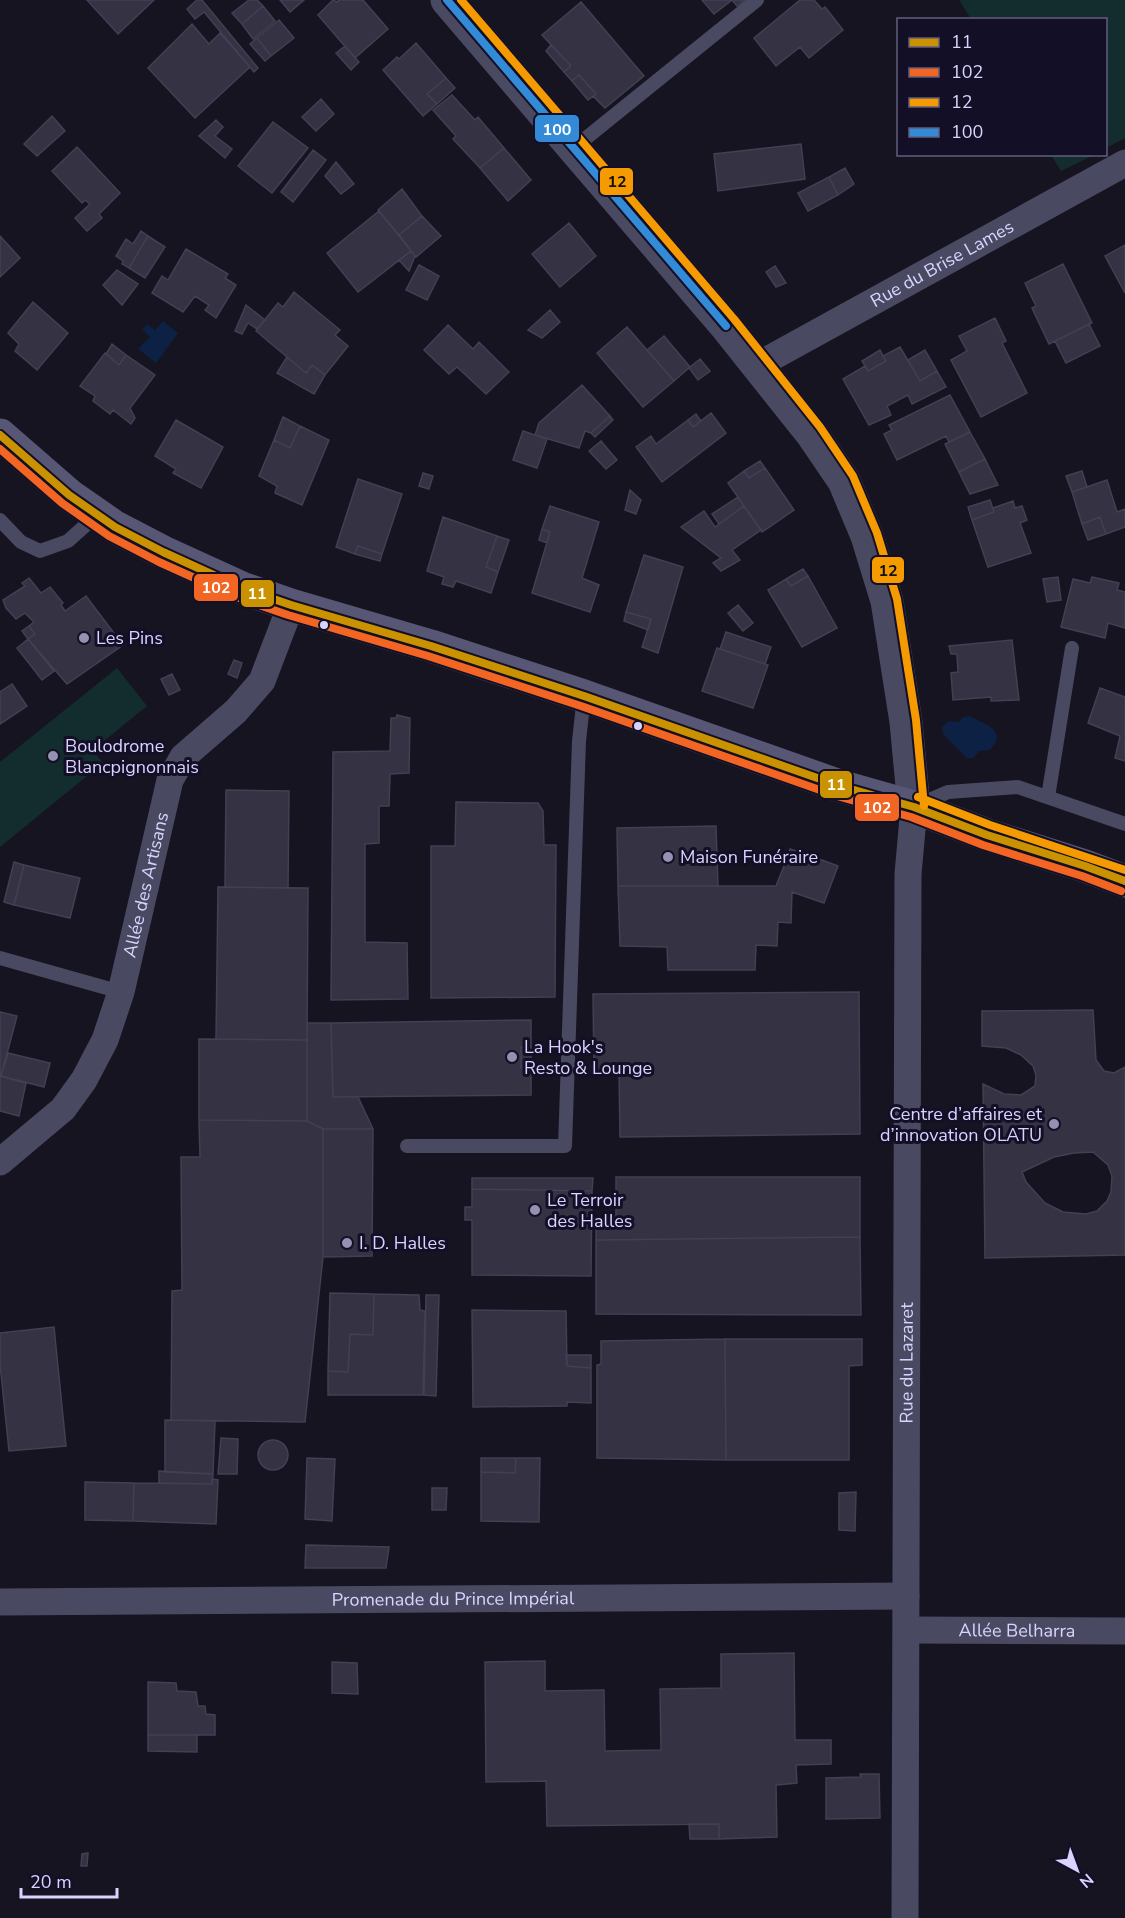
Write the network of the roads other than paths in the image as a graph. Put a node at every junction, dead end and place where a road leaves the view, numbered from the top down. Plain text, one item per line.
1 (447, 0) edge
2 (757, 0) edge
3 (575, 147) junction
4 (1125, 163) edge
5 (758, 365) junction
6 (0, 435) edge
7 (98, 515) junction
8 (0, 520) edge
9 (291, 605) junction
10 (1072, 648) dead end
11 (584, 696) junction
12 (1048, 797) junction
13 (914, 807) junction
14 (1125, 824) edge
15 (1125, 881) edge
16 (0, 958) edge
17 (121, 992) junction
18 (407, 1146) dead end
19 (0, 1162) edge
20 (906, 1596) junction
21 (0, 1602) edge
22 (907, 1630) junction
23 (1125, 1631) edge
24 (905, 1918) edge

1 - 3 street
2 - 3 lane
3 - 5 street
4 - 5 street, Rue du Brise Lames
5 - 13 street
6 - 7 main road
7 - 8 lane
7 - 9 main road
9 - 11 main road
9 - 17 street, Allée des Artisans
10 - 12 lane
11 - 13 main road
11 - 18 lane
12 - 13 lane
12 - 14 lane
13 - 15 main road
13 - 20 street, Rue du Lazaret
16 - 17 lane
17 - 19 street, Allée des Artisans
20 - 21 street, Promenade du Prince Impérial
20 - 22 street, Rue du Lazaret
22 - 23 street, Allée Belharra
22 - 24 street, Rue du Lazaret

